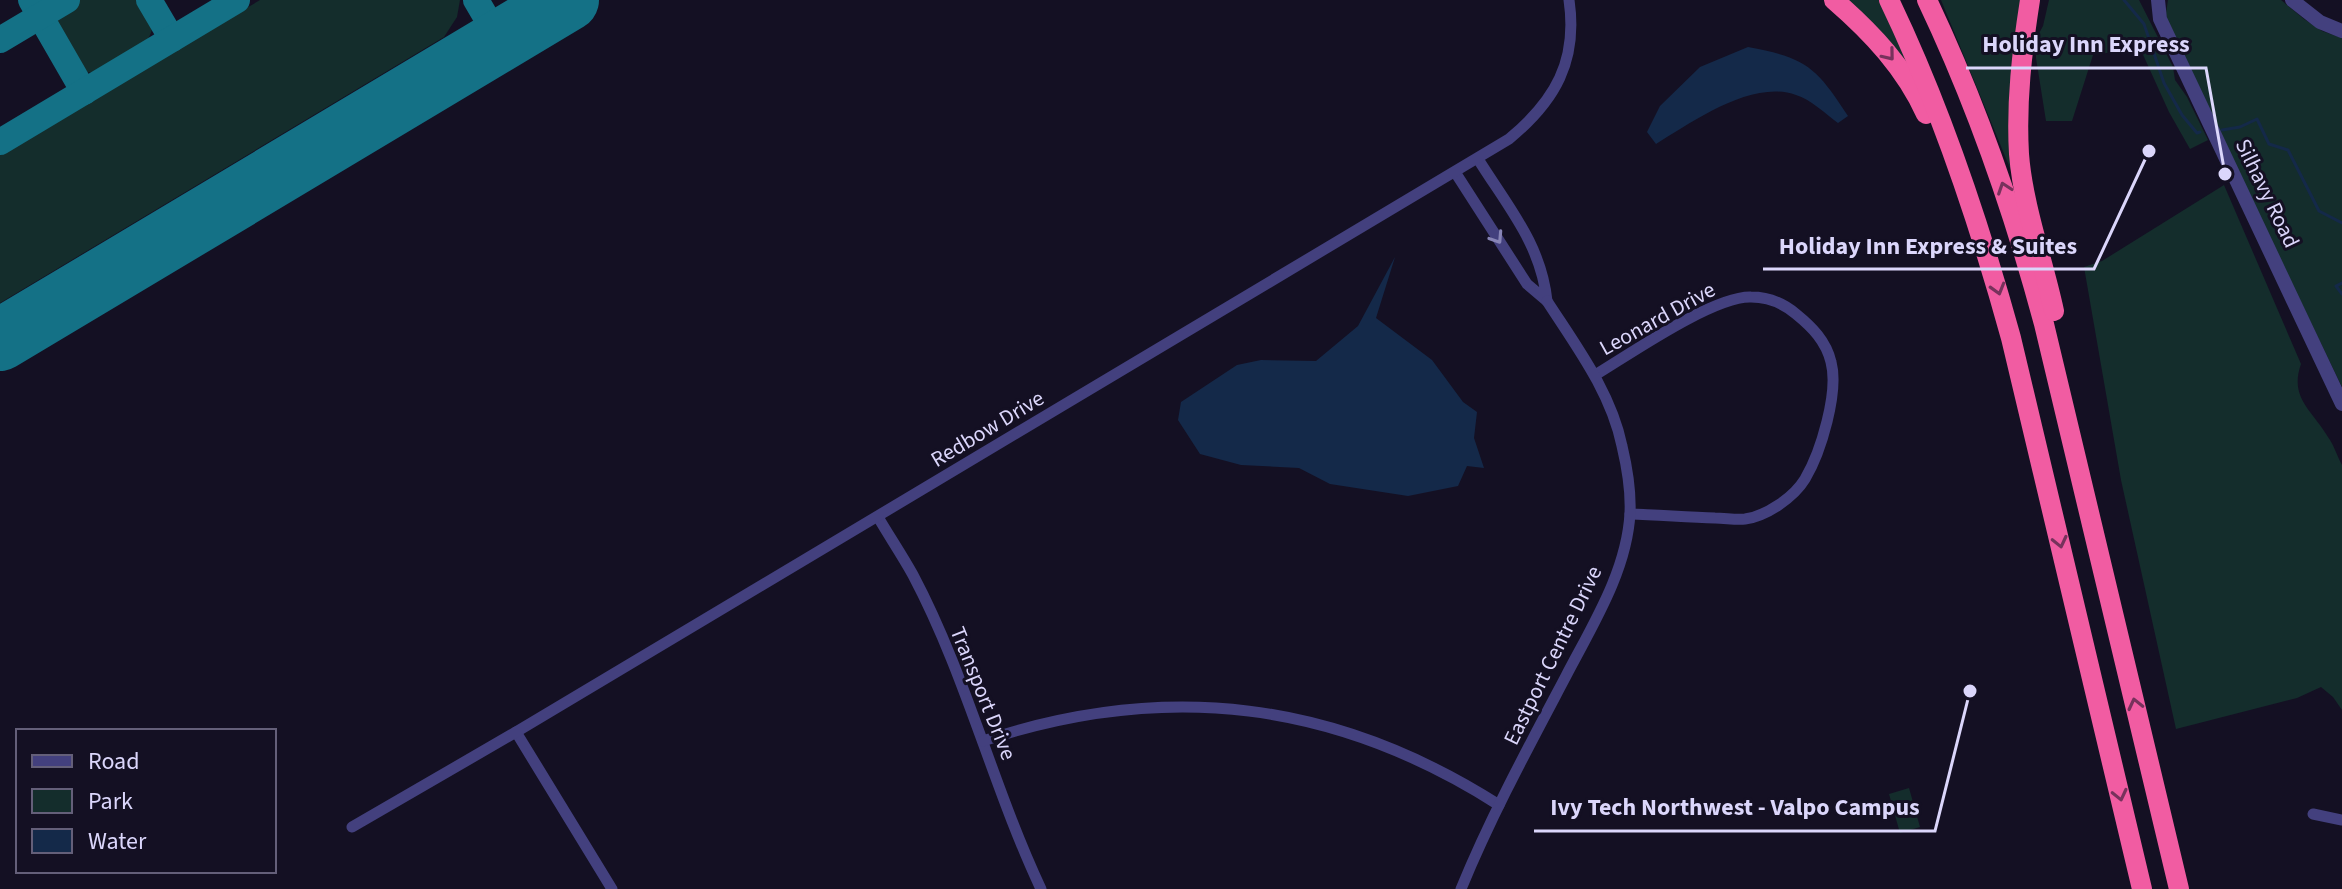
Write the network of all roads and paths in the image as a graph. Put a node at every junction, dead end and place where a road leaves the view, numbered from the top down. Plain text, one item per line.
1 (1569, 0) edge
2 (1834, 0) edge
3 (1889, 0) edge
4 (1927, 0) edge
5 (2030, 0) edge
6 (2158, 0) edge
7 (2292, 0) edge
8 (2342, 31) edge
9 (1478, 159) junction
10 (1455, 172) junction
11 (1966, 188) junction
12 (1547, 301) junction
13 (1595, 375) junction
14 (2342, 404) edge
15 (2082, 480) junction
16 (1630, 514) junction
17 (878, 517) junction
18 (516, 732) junction
19 (983, 741) junction
20 (1499, 805) junction
21 (2313, 814) dead end
22 (2342, 820) edge
23 (352, 827) dead end
24 (612, 889) edge
25 (1041, 889) edge
26 (1461, 889) edge
27 (2142, 889) edge
28 (2179, 889) edge

1 - 9 street, Redbow Drive
2 -> 11 highway
3 - 11 highway
15 -> 4 highway
5 - 15 highway
6 - 14 street, Silhavy Road
7 - 8 street
9 - 10 street, Redbow Drive
9 - 12 street, Eastport Centre Drive
10 -> 12 street, Eastport Centre Drive
10 - 17 street, Redbow Drive
11 -> 27 highway
12 - 13 street, Eastport Centre Drive
13 - 16 street, Eastport Centre Drive
13 - 16 street, Leonard Drive
28 -> 15 highway
16 - 20 street, Eastport Centre Drive
17 - 18 street, Redbow Drive
17 - 19 street, Transport Drive
18 - 23 street, Redbow Drive
18 - 24 street
19 - 20 street
19 - 25 street, Transport Drive
20 - 26 street, Eastport Centre Drive
21 - 22 street

